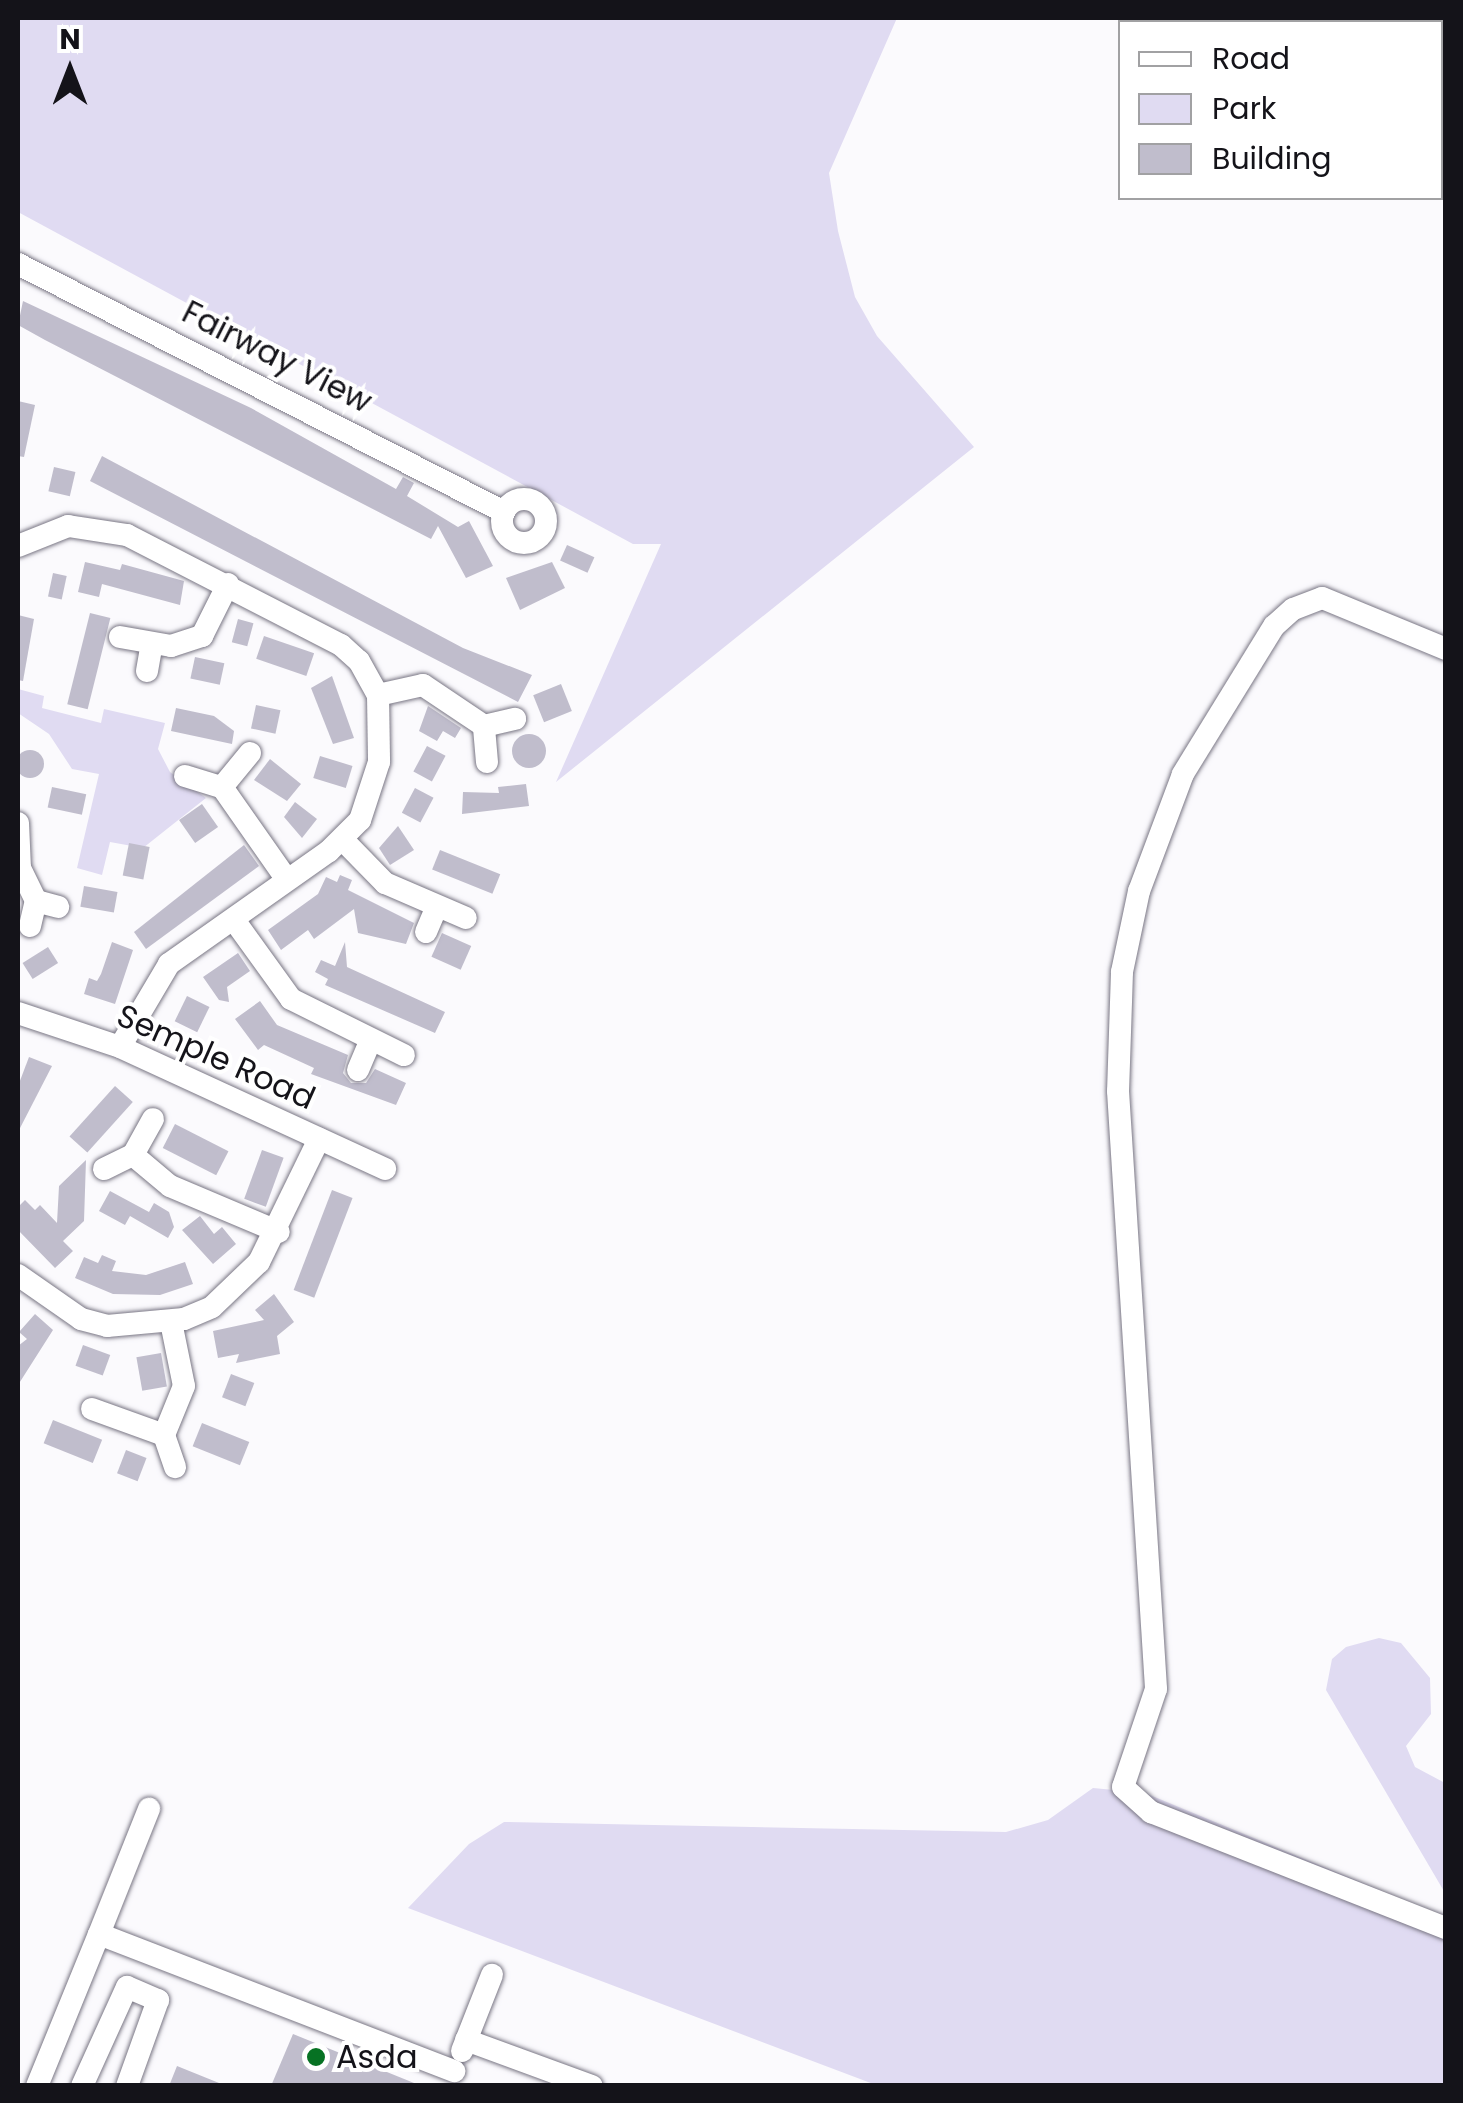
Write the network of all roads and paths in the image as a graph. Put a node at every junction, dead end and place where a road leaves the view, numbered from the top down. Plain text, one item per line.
1 (18, 264) edge
2 (504, 512) dead end
3 (18, 546) edge
4 (228, 584) junction
5 (120, 637) dead end
6 (152, 644) junction
7 (1446, 649) edge
8 (147, 671) dead end
9 (378, 695) junction
10 (515, 719) dead end
11 (484, 726) junction
12 (250, 754) dead end
13 (487, 762) dead end
14 (185, 776) dead end
15 (222, 786) junction
16 (18, 823) edge
17 (342, 839) junction
18 (285, 877) junction
19 (437, 906) junction
20 (466, 918) dead end
21 (234, 920) junction
22 (30, 926) dead end
23 (426, 932) dead end
24 (18, 1013) edge
25 (371, 1040) junction
26 (120, 1048) junction
27 (404, 1055) dead end
28 (358, 1070) dead end
29 (153, 1119) dead end
30 (320, 1138) junction
31 (133, 1155) junction
32 (104, 1169) dead end
33 (385, 1170) dead end
34 (278, 1232) junction
35 (19, 1279) edge
36 (171, 1322) junction
37 (92, 1409) dead end
38 (164, 1435) junction
39 (175, 1467) dead end
40 (148, 1809) dead end
41 (1446, 1928) edge
42 (99, 1934) junction
43 (492, 1975) dead end
44 (466, 2040) junction
45 (451, 2078) edge
46 (37, 2086) edge
47 (82, 2086) edge
48 (127, 2086) edge
49 (592, 2086) edge

1 - 2 street, Fairway View
3 - 4 street
4 - 6 street
4 - 9 street
5 - 6 street
6 - 8 street
7 - 41 street
9 - 11 street
9 - 17 street
10 - 11 street
11 - 13 street
12 - 15 street
14 - 15 street
15 - 18 street
16 - 22 street
17 - 18 street
17 - 19 street
18 - 21 street
19 - 20 street
19 - 23 street
21 - 25 street
21 - 26 street
24 - 26 street, Semple Road
25 - 27 street
25 - 28 street
26 - 30 street, Semple Road
29 - 31 street
30 - 33 street, Semple Road
30 - 34 street
31 - 32 street
31 - 34 street
34 - 36 street
35 - 36 street
36 - 38 street
37 - 38 street
38 - 39 street
40 - 42 street
42 - 45 street
42 - 46 street
43 - 44 street
44 - 45 street
44 - 49 street
47 - 48 street

